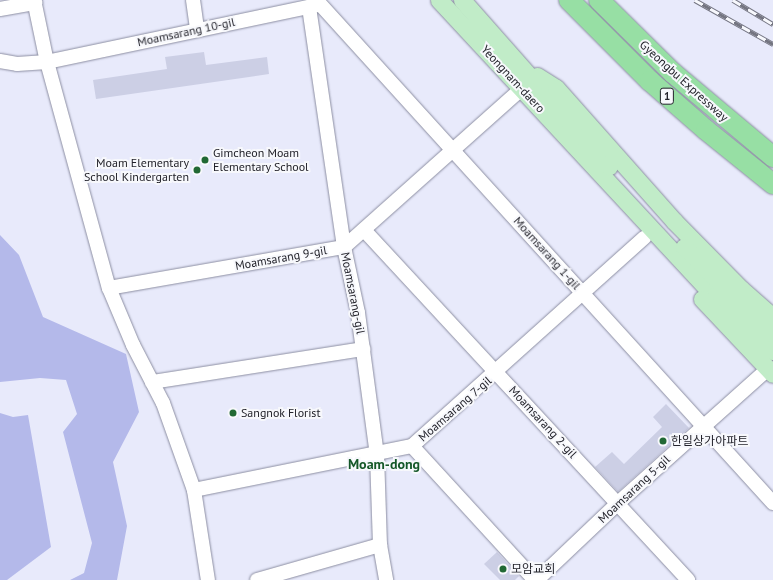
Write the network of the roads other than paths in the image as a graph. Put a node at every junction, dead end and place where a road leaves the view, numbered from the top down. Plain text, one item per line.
1 (193, 0) edge
2 (439, 0) edge
3 (462, 0) edge
4 (569, 0) edge
5 (600, 0) edge
6 (34, 1) edge
7 (318, 4) edge
8 (0, 9) edge
9 (197, 30) junction
10 (0, 61) edge
11 (47, 62) junction
12 (512, 68) junction
13 (516, 94) junction
14 (453, 150) junction
15 (591, 155) junction
16 (773, 156) edge
17 (773, 184) edge
18 (364, 230) junction
19 (644, 238) junction
20 (344, 247) junction
21 (109, 288) junction
22 (582, 292) junction
23 (773, 317) edge
24 (773, 334) edge
25 (363, 349) junction
26 (773, 351) edge
27 (770, 371) edge
28 (497, 372) junction
29 (152, 382) junction
30 (703, 426) junction
31 (412, 446) junction
32 (377, 454) junction
33 (194, 490) junction
34 (618, 503) junction
35 (773, 503) edge
36 (380, 545) junction
37 (208, 580) edge
38 (257, 580) edge
39 (386, 580) edge
40 (536, 580) edge
41 (688, 580) edge

1 - 9 street
2 - 12 main road, Yeongnam-daero
3 - 12 main road, Yeongnam-daero
4 - 17 highway, Gyeongbu Expressway / 1
5 - 16 highway, Gyeongbu Expressway / 1
6 - 8 street
6 - 11 street
7 - 9 street, Moamsarang 10-gil
7 - 14 street, Moamsarang 1-gil
7 - 20 street, Moamsarang-gil
9 - 11 street, Moamsarang 10-gil
10 - 11 street, Moamsarang 10-gil
11 - 21 street
12 - 13 main road
12 - 15 main road, Yeongnam-daero
12 - 23 main road
13 - 14 street, Moamsarang 9-gil
13 - 19 main road
14 - 18 street, Moamsarang 9-gil
14 - 22 street, Moamsarang 1-gil
15 - 24 main road
15 - 26 main road
18 - 20 street, Moamsarang 9-gil
18 - 28 street, Moamsarang 2-gil
19 - 22 street, Moamsarang 7-gil
19 - 27 main road
20 - 21 street, Moamsarang 9-gil
20 - 25 street, Moamsarang-gil
21 - 29 street
22 - 28 street, Moamsarang 7-gil
22 - 30 street, Moamsarang 1-gil
25 - 29 street
25 - 32 street, Moamsarang-gil
27 - 30 street, Moamsarang 5-gil
28 - 31 street, Moamsarang 7-gil
28 - 34 street, Moamsarang 2-gil
29 - 33 street
30 - 34 street, Moamsarang 5-gil
30 - 35 street, Moamsarang 1-gil
31 - 32 street, Moamsarang 7-gil
31 - 40 street
32 - 33 street, Moamsarang 7-gil
32 - 36 street, Moamsarang-gil
33 - 37 street
34 - 40 street, Moamsarang 5-gil
34 - 41 street, Moamsarang 2-gil
36 - 38 street
36 - 39 street, Moamsarang-gil

